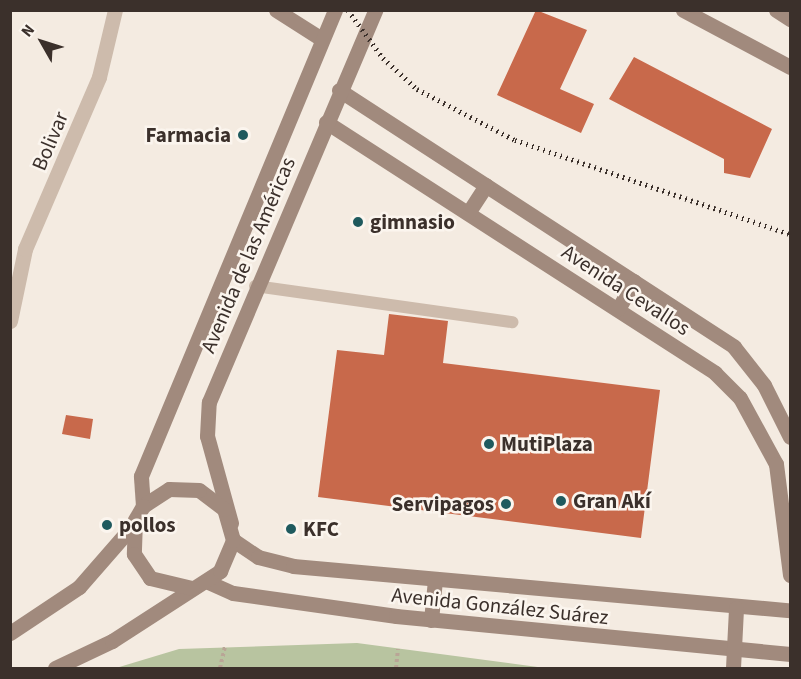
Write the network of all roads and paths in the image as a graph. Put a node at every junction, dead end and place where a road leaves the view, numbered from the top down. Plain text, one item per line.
1 (115, 10) edge
2 (276, 10) edge
3 (375, 10) edge
4 (683, 10) edge
5 (776, 10) edge
6 (333, 14) edge
7 (790, 19) edge
8 (320, 38) junction
9 (790, 67) edge
10 (339, 90) junction
11 (326, 122) junction
12 (486, 185) junction
13 (468, 213) junction
14 (634, 281) junction
15 (255, 286) junction
16 (618, 309) junction
17 (10, 321) edge
18 (512, 322) dead end
19 (786, 412) edge
20 (790, 437) edge
21 (143, 506) junction
22 (231, 523) junction
23 (133, 525) junction
24 (233, 540) junction
25 (790, 575) edge
26 (435, 580) junction
27 (207, 582) junction
28 (192, 588) junction
29 (736, 608) junction
30 (790, 610) edge
31 (431, 620) junction
32 (10, 633) edge
33 (225, 648) dead end
34 (398, 649) dead end
35 (734, 652) junction
36 (790, 654) edge
37 (55, 669) edge
38 (220, 669) edge
39 (396, 669) edge
40 (733, 669) edge

1 - 17 street, Bolivar
2 - 8 main road
3 - 10 main road, Avenida de las Américas
4 - 9 main road
5 - 7 main road
6 - 8 main road, Avenida de las Américas
8 - 21 main road, Avenida de las Américas
10 - 11 main road, Avenida de las Américas
10 - 12 main road, Avenida Cevallos
11 - 13 main road, Avenida Cevallos
11 - 15 main road, Avenida de las Américas
12 - 13 main road
12 - 14 main road, Avenida Cevallos
13 - 16 main road, Avenida Cevallos
14 - 16 main road
14 - 19 main road, Avenida Cevallos
15 - 18 lane
15 - 22 main road, Avenida de las Américas
16 - 25 main road, Avenida Cevallos
19 - 20 main road, Avenida Cevallos
21 - 22 main road
21 - 23 main road
22 - 24 main road
23 - 28 main road
23 - 32 main road
24 - 26 main road, Avenida González Suárez
24 - 27 main road
26 - 29 main road, Avenida González Suárez
26 - 31 main road
27 - 28 main road
27 - 31 main road, Avenida González Suárez
28 - 37 main road
29 - 30 main road, Avenida González Suárez
29 - 35 main road
31 - 35 main road, Avenida González Suárez
33 - 38 path
34 - 39 path
35 - 36 main road, Avenida González Suárez
35 - 40 main road

